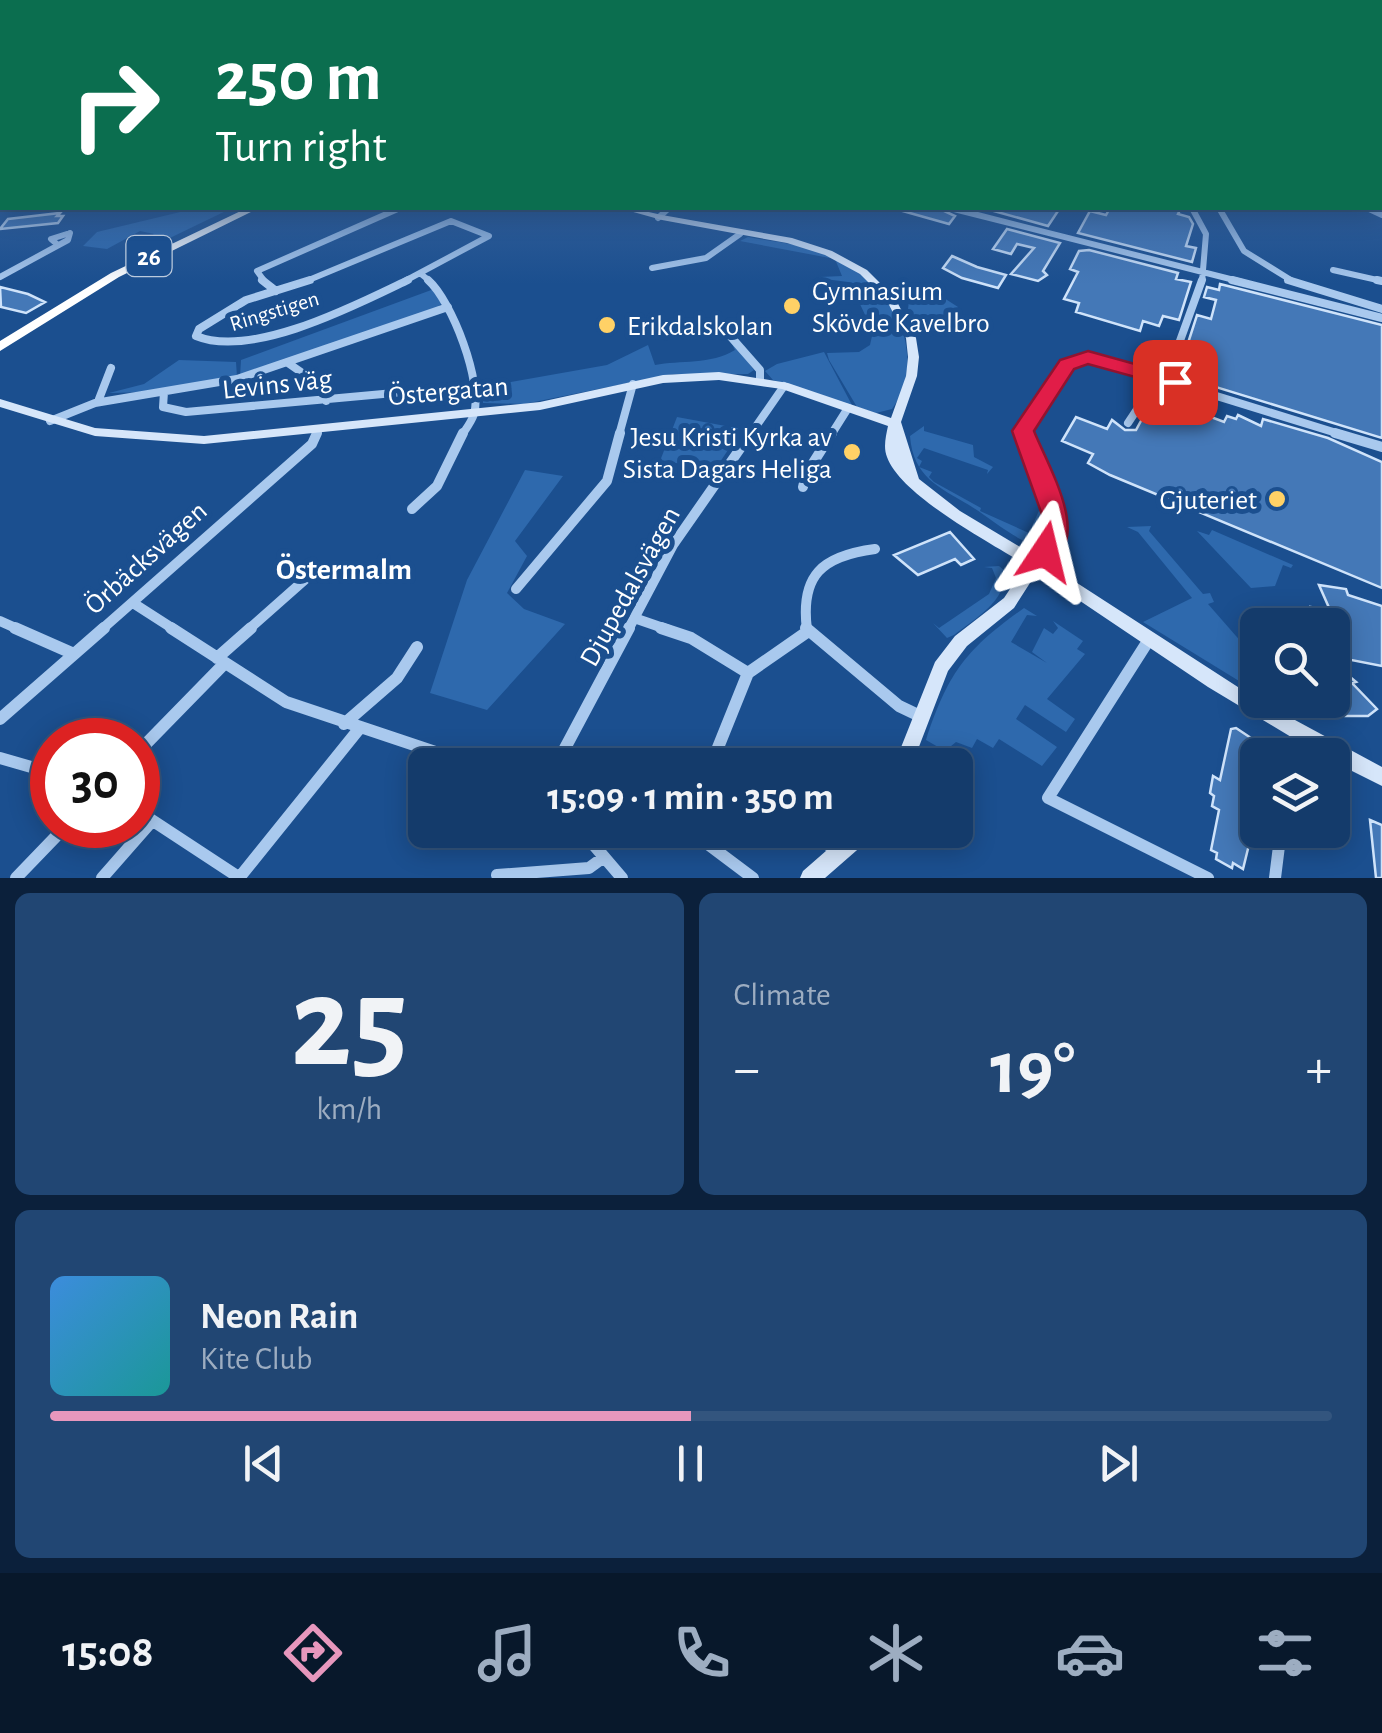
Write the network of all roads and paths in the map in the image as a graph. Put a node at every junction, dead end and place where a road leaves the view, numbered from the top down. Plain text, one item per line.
1 (250, 210) edge
2 (395, 210) edge
3 (631, 210) edge
4 (667, 210) edge
5 (958, 210) edge
6 (1193, 210) edge
7 (1220, 210) edge
8 (658, 218) junction
9 (740, 234) junction
10 (58, 245) dead end
11 (652, 268) dead end
12 (1333, 270) dead end
13 (1202, 271) junction
14 (421, 274) junction
15 (0, 277) edge
16 (1382, 281) edge
17 (276, 291) junction
18 (448, 307) junction
19 (1382, 309) edge
20 (1382, 318) edge
21 (724, 329) dead end
22 (0, 347) edge
23 (288, 363) junction
24 (111, 368) dead end
25 (1155, 377) junction
26 (760, 380) junction
27 (633, 384) junction
28 (472, 386) junction
29 (784, 386) junction
30 (164, 392) junction
31 (99, 399) junction
32 (326, 401) junction
33 (0, 403) edge
34 (848, 408) junction
35 (474, 412) junction
36 (50, 421) junction
37 (1128, 423) dead end
38 (896, 424) junction
39 (318, 429) junction
40 (1382, 447) edge
41 (803, 486) dead end
42 (412, 510) dead end
43 (875, 549) dead end
44 (1035, 563) junction
45 (318, 568) dead end
46 (516, 589) dead end
47 (133, 603) junction
48 (637, 619) junction
49 (0, 621) edge
50 (808, 632) junction
51 (1150, 638) junction
52 (417, 647) dead end
53 (74, 654) junction
54 (221, 660) junction
55 (748, 672) junction
56 (920, 716) junction
57 (0, 720) edge
58 (344, 724) junction
59 (160, 728) edge
60 (359, 729) junction
61 (1297, 733) junction
62 (1295, 738) edge
63 (420, 748) edge
64 (565, 748) edge
65 (717, 748) edge
66 (909, 748) edge
67 (2, 761) edge
68 (30, 768) edge
69 (1382, 777) edge
70 (160, 826) edge
71 (45, 848) edge
72 (128, 848) edge
73 (597, 848) edge
74 (714, 848) edge
75 (831, 848) edge
76 (848, 848) edge
77 (1279, 848) edge
78 (604, 857) junction
79 (839, 857) junction
80 (497, 875) dead end
81 (16, 878) edge
82 (102, 878) edge
83 (239, 878) edge
84 (622, 878) edge
85 (753, 878) edge
86 (810, 878) edge
87 (1208, 878) edge
88 (1275, 878) edge

1 - 22 highway, 26
2 - 17 street
3 - 8 main road
4 - 8 street
5 - 13 street
6 - 13 street
7 - 19 street
8 - 9 main road
9 - 11 street
9 - 38 main road
10 - 15 street
12 - 16 street
13 - 20 street
13 - 25 street
14 - 17 street, Ringstigen
14 - 17 street, Ringstigen
14 - 18 street
18 - 23 street
18 - 28 street
21 - 26 street
23 - 30 street
23 - 32 street
24 - 31 street
25 - 37 street
25 - 40 street
25 - 44 street
26 - 27 main road, Östergatan
26 - 29 main road, Östergatan
27 - 35 main road, Östergatan
27 - 46 street
28 - 32 street, Levins väg
28 - 35 street
29 - 34 main road, Östergatan
29 - 48 street, Djupedalsvägen
30 - 31 street
30 - 32 street, Levins väg
31 - 36 street
33 - 36 main road, Östergatan
34 - 38 main road, Östergatan
34 - 41 street
35 - 39 main road, Östergatan
35 - 42 street
36 - 39 main road, Östergatan
38 - 44 main road
39 - 47 street, Örbäcksvägen
43 - 50 street
44 - 51 main road
44 - 56 main road
45 - 54 street
47 - 53 street, Örbäcksvägen
47 - 54 street
48 - 55 street
48 - 64 street, Djupedalsvägen
49 - 53 street
50 - 55 street
50 - 56 street
51 - 61 main road
51 - 87 street
52 - 58 street
53 - 57 street, Örbäcksvägen
54 - 58 street
54 - 59 street
55 - 65 street
56 - 66 main road
58 - 60 street
60 - 63 street
60 - 83 street
61 - 62 street
61 - 69 main road
67 - 68 street
70 - 83 street
71 - 81 street
72 - 82 street
73 - 78 street
74 - 85 street
75 - 79 street
76 - 79 main road
77 - 88 street
78 - 80 street
78 - 84 street
79 - 86 main road

